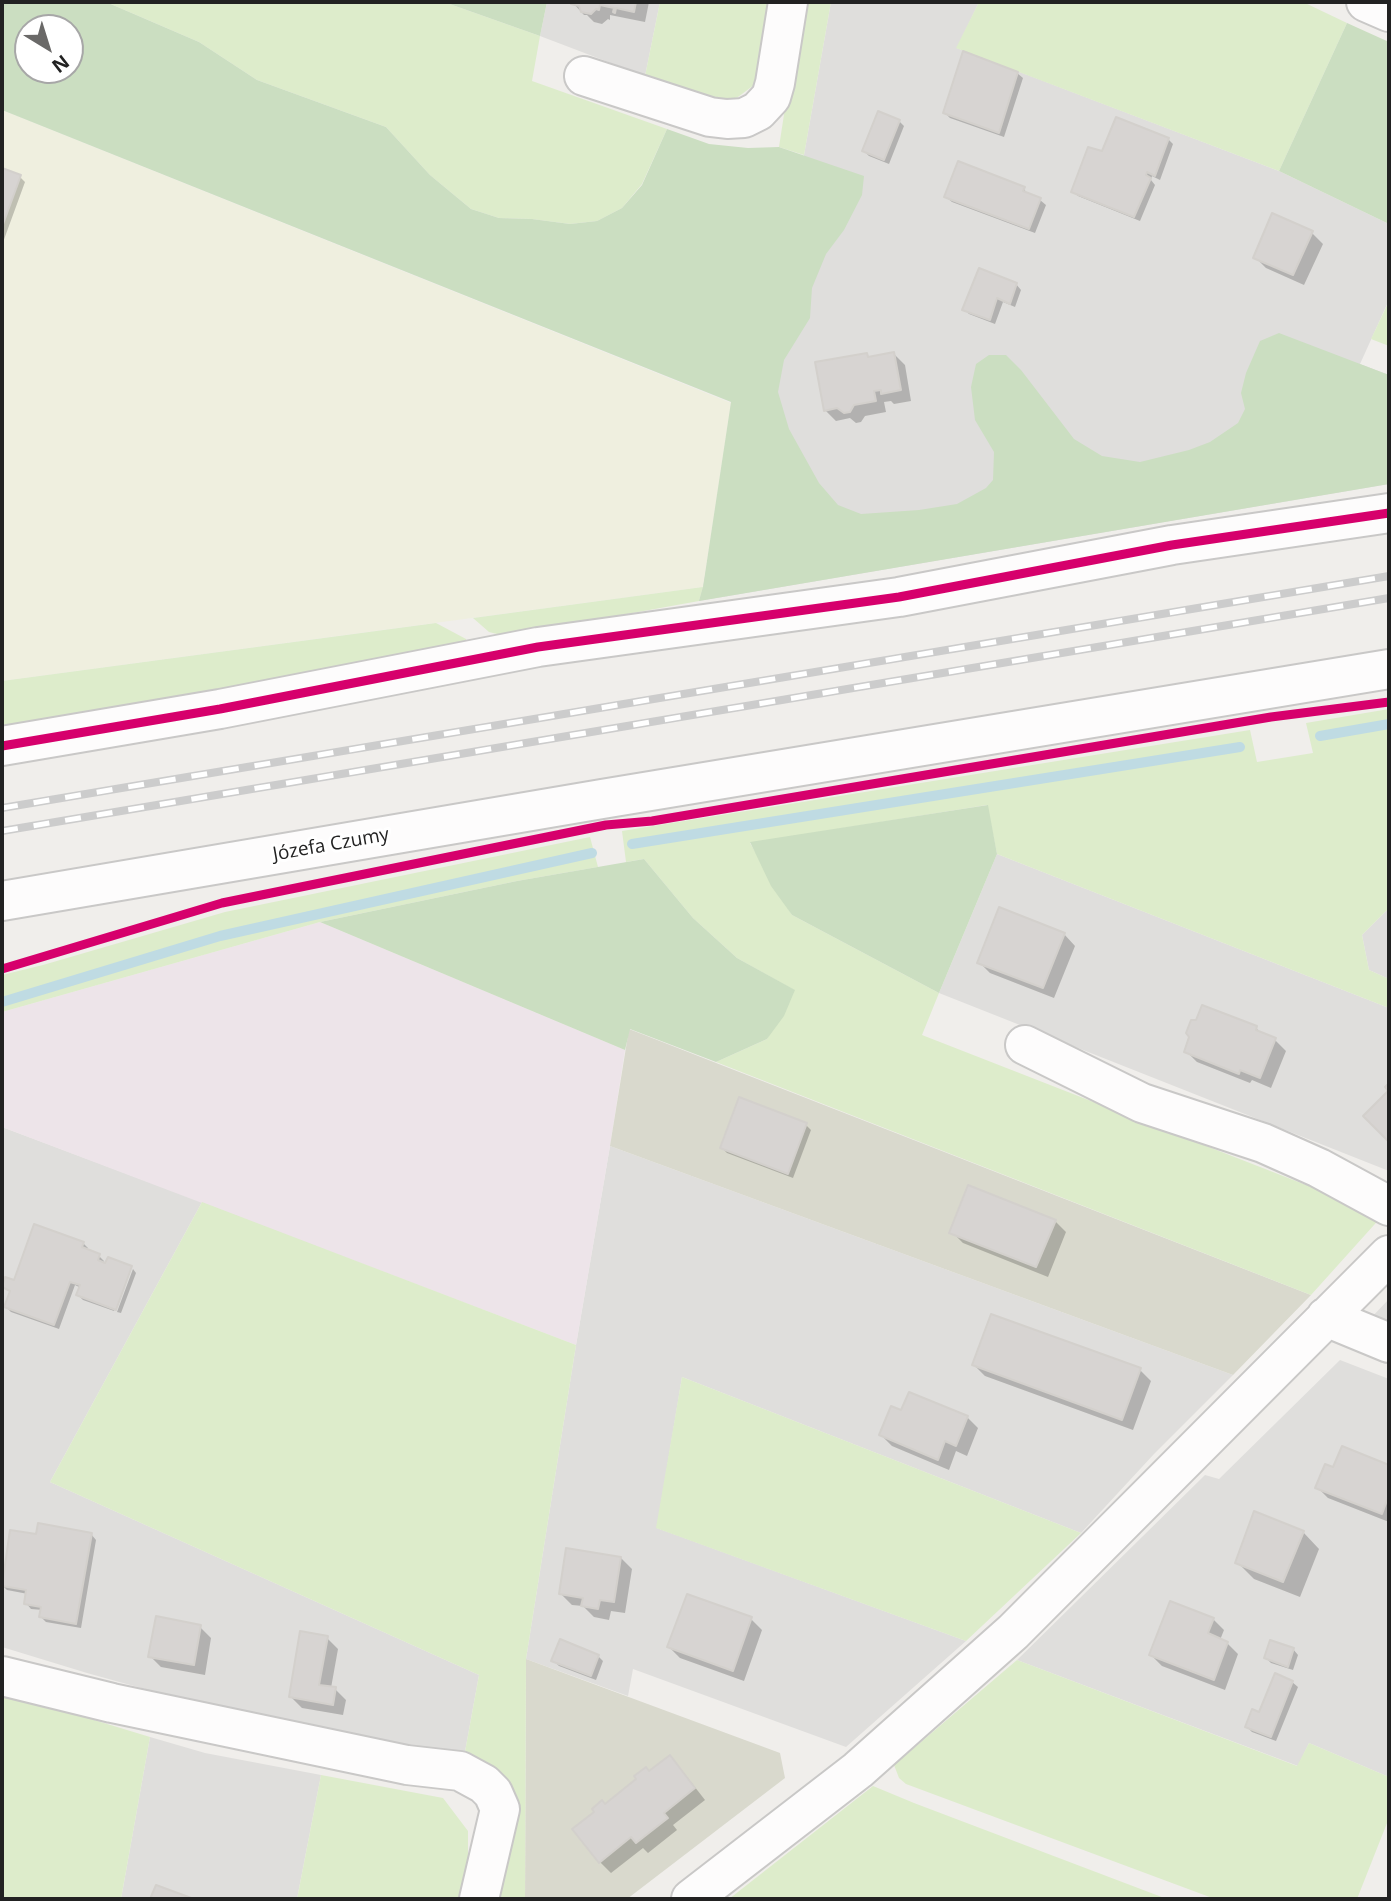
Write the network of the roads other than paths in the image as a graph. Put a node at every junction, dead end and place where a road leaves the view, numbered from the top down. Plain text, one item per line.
1 (788, 2) edge
2 (1366, 2) edge
3 (1389, 12) edge
4 (584, 76) dead end
5 (1389, 513) edge
6 (1389, 669) edge
7 (2, 746) edge
8 (2, 901) edge
9 (1025, 1045) dead end
10 (1389, 1206) edge
11 (1389, 1255) edge
12 (1326, 1317) junction
13 (1389, 1343) edge
14 (2, 1676) edge
15 (479, 1899) edge
16 (691, 1899) edge

1 - 4 street
2 - 3 street
5 - 7 street
6 - 8 street, Józefa Czumy
9 - 10 street
11 - 12 street
12 - 13 street
12 - 16 street
14 - 15 street

